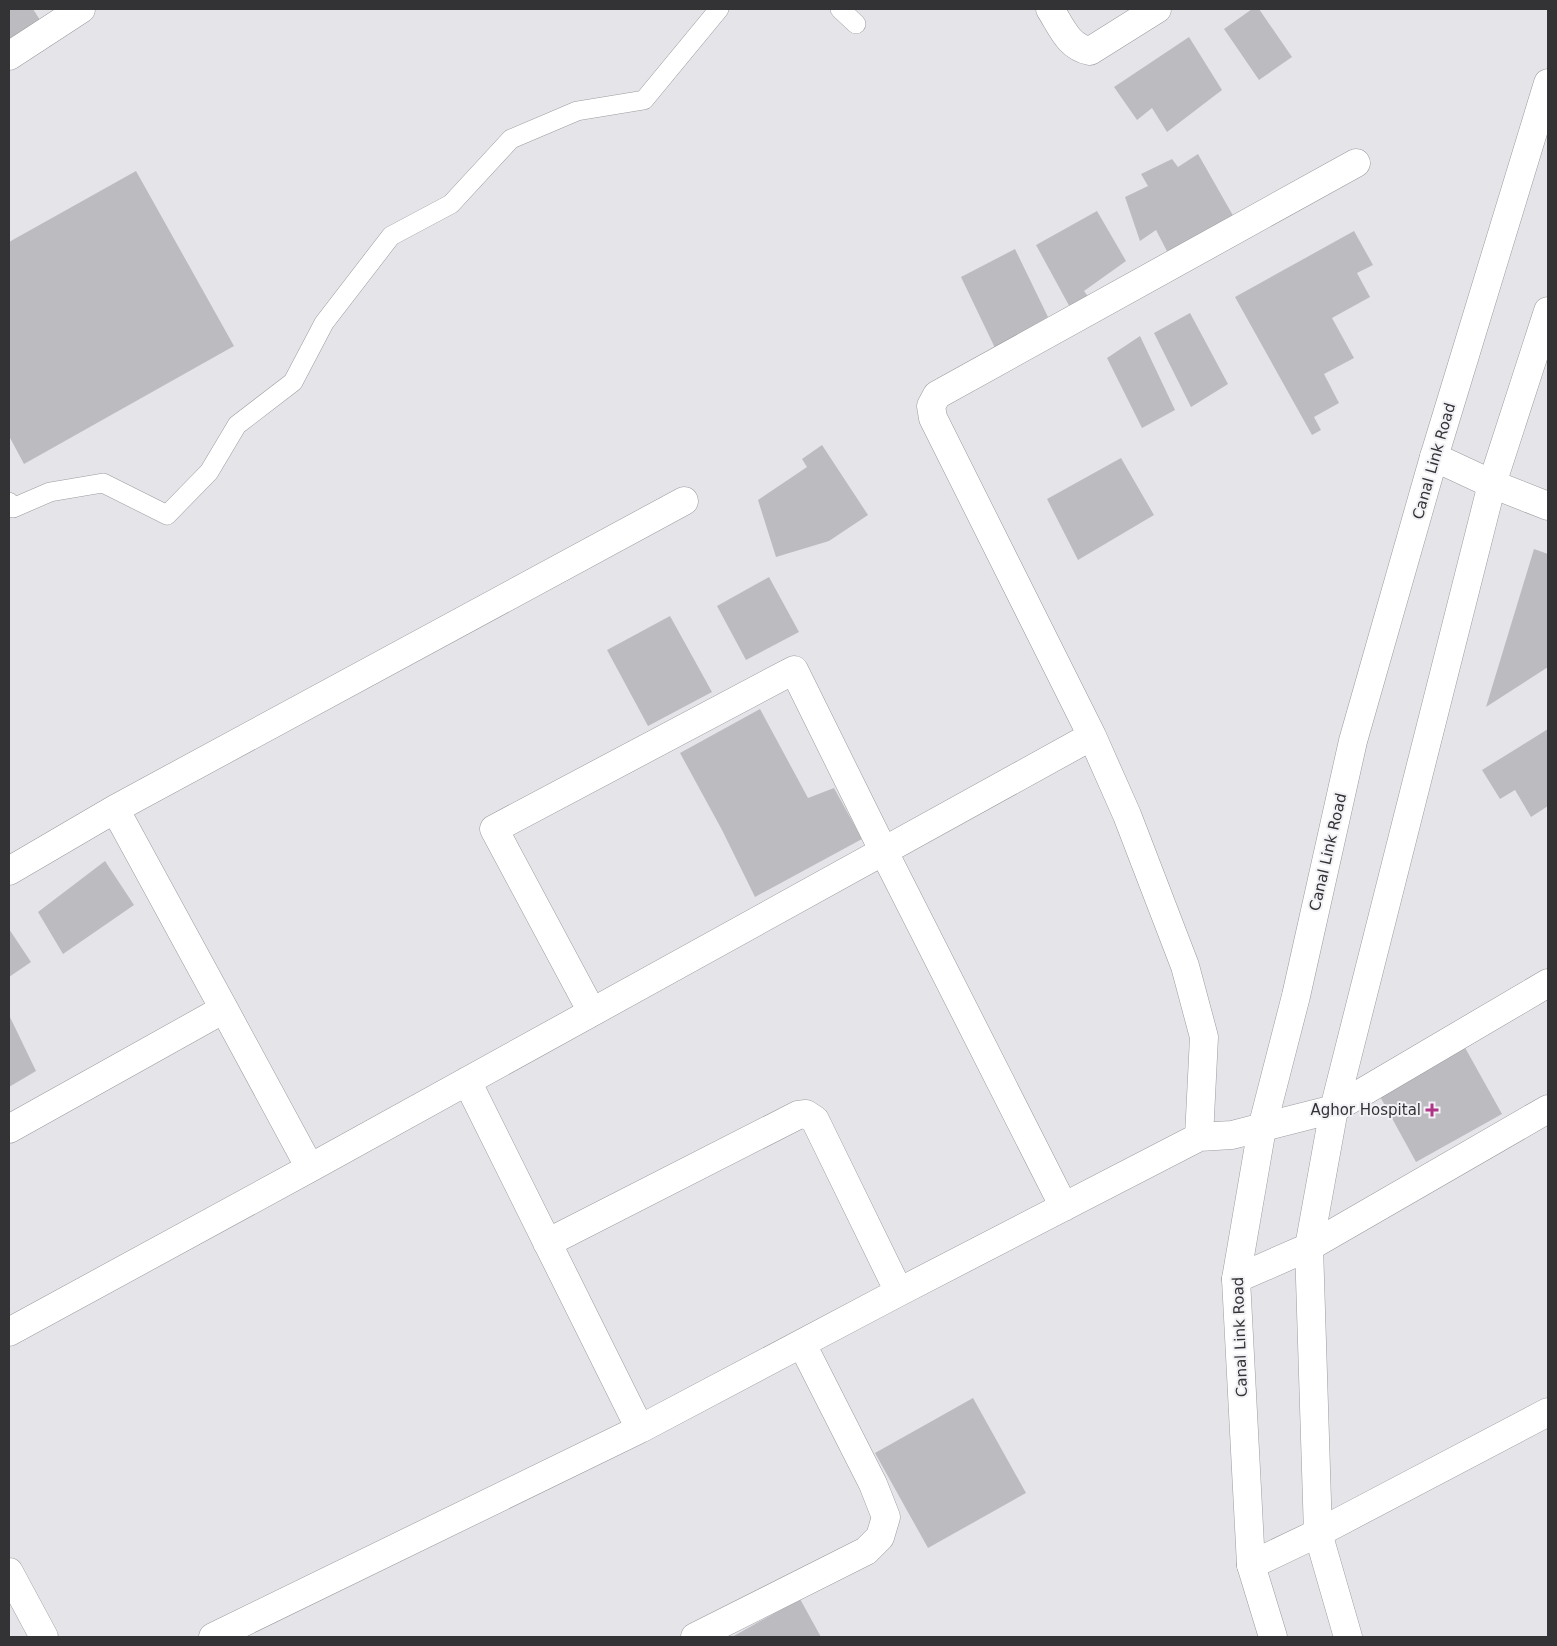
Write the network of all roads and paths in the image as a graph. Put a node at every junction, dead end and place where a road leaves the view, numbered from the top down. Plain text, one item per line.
1 (81, 9) edge
2 (719, 9) edge
3 (840, 9) edge
4 (1050, 9) edge
5 (1156, 9) edge
6 (856, 24) dead end
7 (9, 56) edge
8 (1548, 84) edge
9 (1356, 163) dead end
10 (1548, 311) edge
11 (1434, 457) junction
12 (1492, 484) junction
13 (684, 500) dead end
14 (9, 502) edge
15 (1548, 506) edge
16 (1092, 736) junction
17 (115, 808) junction
18 (884, 852) junction
19 (9, 871) edge
20 (1548, 983) edge
21 (224, 1009) junction
22 (592, 1012) junction
23 (467, 1081) junction
24 (1334, 1109) junction
25 (1548, 1109) edge
26 (1262, 1128) junction
27 (9, 1129) edge
28 (1199, 1137) junction
29 (310, 1168) junction
30 (1064, 1208) junction
31 (547, 1243) junction
32 (1309, 1247) junction
33 (1236, 1279) junction
34 (898, 1292) junction
35 (9, 1332) edge
36 (802, 1344) junction
37 (1548, 1412) edge
38 (640, 1429) junction
39 (1318, 1533) junction
40 (1251, 1565) junction
41 (9, 1572) edge
42 (44, 1637) edge
43 (213, 1637) edge
44 (695, 1637) edge
45 (1273, 1637) edge
46 (1348, 1637) edge

1 - 7 street
2 - 14 lane
3 - 6 lane
4 - 5 street
8 - 11 street, Canal Link Road
9 - 16 street
10 - 12 street
11 - 12 street
11 - 26 street, Canal Link Road
12 - 15 street
12 - 24 street
13 - 17 street
16 - 18 street
16 - 28 street
17 - 19 street
17 - 21 street
18 - 22 street
18 - 22 street
18 - 30 street
20 - 24 street
21 - 27 street
21 - 29 street
22 - 23 street
23 - 29 street
23 - 31 street
24 - 26 street
24 - 32 street
25 - 32 street
26 - 28 street
26 - 33 street, Canal Link Road
28 - 30 street
29 - 35 street
30 - 34 street
31 - 34 street
31 - 38 street
32 - 33 street
32 - 39 street
33 - 40 street, Canal Link Road
34 - 36 street
36 - 38 street
36 - 44 street
37 - 39 street
38 - 43 street
39 - 40 street
39 - 46 street
40 - 45 street, Canal Link Road
41 - 42 street

